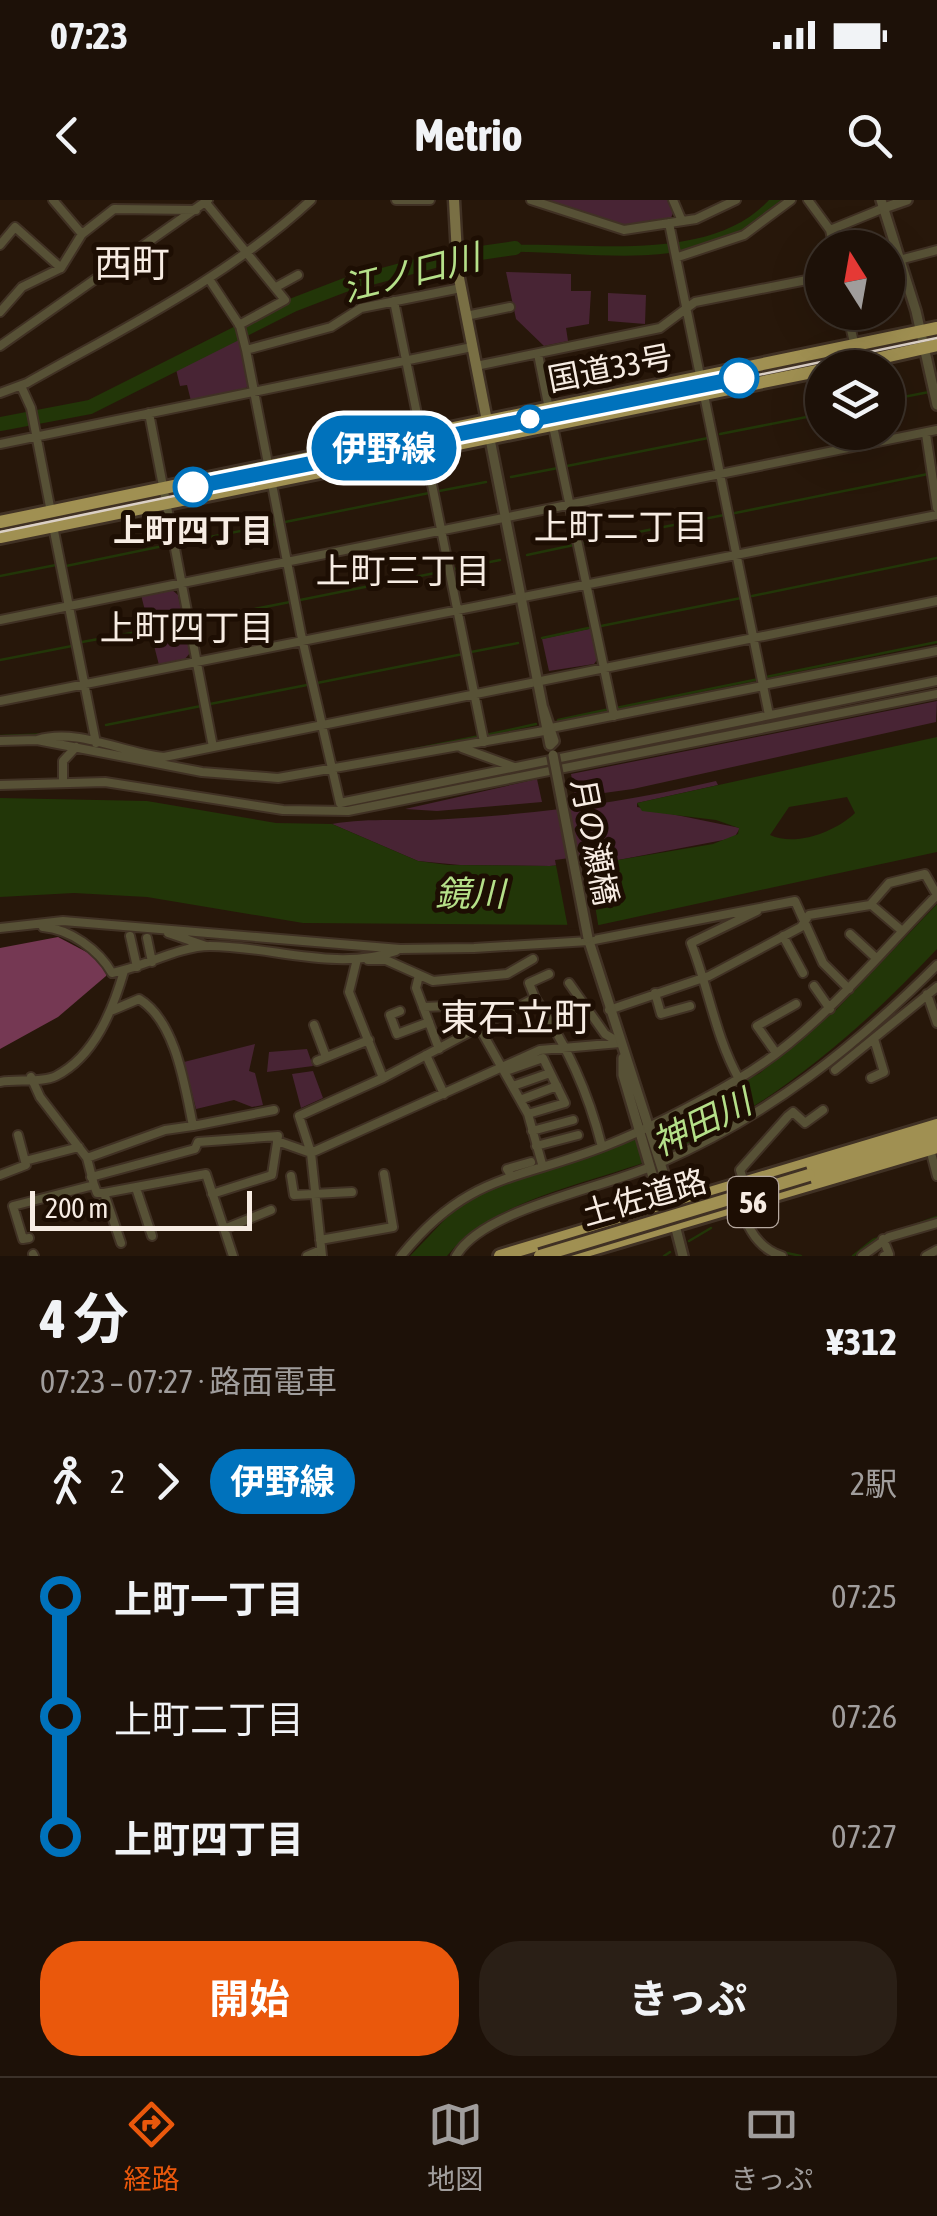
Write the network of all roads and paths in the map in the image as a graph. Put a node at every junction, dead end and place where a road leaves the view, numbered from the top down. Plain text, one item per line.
1 (53, 200) edge
2 (190, 200) edge
3 (312, 200) edge
4 (396, 200) edge
5 (408, 200) edge
6 (430, 200) edge
7 (454, 200) edge
8 (531, 200) edge
9 (673, 200) edge
10 (736, 200) edge
11 (791, 200) edge
12 (808, 200) edge
13 (907, 200) edge
14 (207, 201) edge
15 (155, 204) edge
16 (883, 204) edge
17 (196, 210) junction
18 (682, 221) junction
19 (669, 223) junction
20 (830, 230) joint
21 (891, 230) edge
22 (82, 234) junction
23 (0, 246) edge
24 (937, 250) edge
25 (249, 254) junction
26 (677, 256) junction
27 (905, 259) edge
28 (61, 268) junction
29 (905, 274) edge
30 (298, 275) dead end
31 (209, 279) junction
32 (805, 281) edge
33 (278, 286) junction
34 (461, 288) junction
35 (1, 292) edge
36 (9, 300) junction
37 (394, 302) junction
38 (510, 307) dead end
39 (688, 308) junction
40 (0, 312) edge
41 (466, 316) junction
42 (240, 325) junction
43 (937, 328) edge
44 (851, 330) edge
45 (921, 332) junction
46 (0, 346) edge
47 (472, 347) junction
48 (855, 347) junction
49 (931, 347) edge
50 (246, 350) junction
51 (538, 354) junction
52 (905, 354) edge
53 (406, 360) junction
54 (476, 366) junction
55 (805, 374) edge
56 (702, 378) junction
57 (21, 386) junction
58 (255, 392) junction
59 (0, 394) edge
60 (706, 394) junction
61 (937, 404) edge
62 (549, 409) junction
63 (149, 414) junction
64 (487, 420) junction
65 (553, 426) junction
66 (937, 430) edge
67 (421, 434) junction
68 (926, 434) junction
69 (36, 437) junction
70 (490, 440) junction
71 (2, 441) edge
72 (425, 450) junction
73 (269, 465) junction
74 (724, 475) junction
75 (272, 480) junction
76 (162, 487) junction
77 (165, 503) junction
78 (570, 505) junction
79 (50, 511) junction
80 (937, 512) edge
81 (506, 518) junction
82 (0, 522) edge
83 (53, 526) junction
84 (442, 531) junction
85 (0, 538) edge
86 (738, 554) junction
87 (287, 562) junction
88 (180, 583) junction
89 (587, 585) junction
90 (521, 598) junction
91 (937, 601) edge
92 (69, 606) junction
93 (457, 610) junction
94 (0, 620) edge
95 (754, 637) junction
96 (303, 642) junction
97 (937, 650) edge
98 (195, 662) junction
99 (605, 668) junction
100 (937, 681) edge
101 (538, 682) junction
102 (84, 684) junction
103 (763, 686) junction
104 (472, 694) junction
105 (937, 694) edge
106 (0, 701) edge
107 (769, 715) junction
108 (614, 716) junction
109 (321, 724) junction
110 (548, 729) junction
111 (37, 740) junction
112 (0, 741) edge
113 (96, 742) junction
114 (484, 742) junction
115 (458, 746) junction
116 (76, 747) junction
117 (213, 747) junction
118 (514, 767) junction
119 (330, 770) junction
120 (64, 780) junction
121 (0, 785) edge
122 (765, 907) junction
123 (874, 907) dead end
124 (804, 921) junction
125 (36, 923) junction
126 (0, 928) edge
127 (164, 930) junction
128 (901, 930) junction
129 (850, 934) dead end
130 (130, 936) dead end
131 (784, 936) junction
132 (147, 938) dead end
133 (249, 938) junction
134 (589, 940) junction
135 (207, 946) junction
136 (400, 949) junction
137 (532, 958) dead end
138 (876, 958) junction
139 (360, 959) junction
140 (152, 962) junction
141 (937, 966) edge
142 (138, 967) junction
143 (124, 971) junction
144 (803, 972) dead end
145 (549, 974) dead end
146 (419, 975) junction
147 (705, 978) junction
148 (922, 980) junction
149 (569, 983) dead end
150 (814, 986) dead end
151 (937, 987) edge
152 (848, 989) junction
153 (654, 993) junction
154 (927, 994) junction
155 (536, 998) junction
156 (796, 1004) dead end
157 (473, 1005) dead end
158 (423, 1006) junction
159 (690, 1006) dead end
160 (830, 1009) junction
161 (114, 1010) junction
162 (608, 1010) junction
163 (400, 1011) dead end
164 (429, 1022) junction
165 (937, 1023) edge
166 (314, 1024) dead end
167 (479, 1027) junction
168 (874, 1039) junction
169 (369, 1040) junction
170 (568, 1048) junction
171 (621, 1048) junction
172 (439, 1049) junction
173 (776, 1053) junction
174 (426, 1054) junction
175 (504, 1070) junction
176 (835, 1070) dead end
177 (550, 1073) junction
178 (31, 1077) junction
179 (383, 1078) junction
180 (870, 1078) dead end
181 (739, 1079) junction
182 (0, 1082) edge
183 (514, 1086) junction
184 (557, 1086) junction
185 (444, 1094) junction
186 (520, 1100) junction
187 (274, 1110) dead end
188 (823, 1110) dead end
189 (528, 1114) junction
190 (574, 1120) dead end
191 (937, 1125) edge
192 (193, 1126) junction
193 (646, 1129) junction
194 (532, 1130) junction
195 (18, 1135) dead end
196 (578, 1135) dead end
197 (937, 1136) edge
198 (277, 1141) junction
199 (536, 1146) junction
200 (79, 1147) junction
201 (602, 1147) junction
202 (933, 1148) edge
203 (195, 1149) junction
204 (311, 1153) junction
205 (86, 1158) junction
206 (25, 1160) junction
207 (661, 1160) junction
208 (541, 1161) junction
209 (650, 1166) junction
210 (802, 1172) junction
211 (202, 1173) junction
212 (384, 1174) dead end
213 (0, 1176) edge
214 (291, 1176) dead end
215 (937, 1176) edge
216 (93, 1181) junction
217 (744, 1182) junction
218 (136, 1188) junction
219 (802, 1188) junction
220 (352, 1192) dead end
221 (316, 1193) junction
222 (212, 1194) junction
223 (105, 1197) junction
224 (667, 1206) junction
225 (742, 1206) junction
226 (91, 1208) dead end
227 (271, 1210) dead end
228 (937, 1223) edge
229 (674, 1225) junction
230 (224, 1229) junction
231 (152, 1236) dead end
232 (29, 1238) dead end
233 (883, 1240) junction
234 (121, 1243) dead end
235 (321, 1249) edge
236 (937, 1250) edge
237 (682, 1253) edge
238 (233, 1256) edge
239 (307, 1256) edge
240 (401, 1256) edge
241 (456, 1256) edge
242 (500, 1256) edge
243 (540, 1256) edge
244 (569, 1256) edge
245 (670, 1256) edge
246 (779, 1256) edge
247 (862, 1256) edge
248 (884, 1256) edge
249 (926, 1256) edge

1 - 22 street
2 - 17 street
3 - 25 street
4 - 5 street
5 - 6 street
7 - 34 main road
8 - 19 street
9 - 18 street
10 - 18 street
11 - 26 street
12 - 20 street
13 - 16 street
14 - 17 street
14 - 25 street
15 - 17 street
15 - 22 street
16 - 20 street
16 - 21 street
17 - 46 street
18 - 19 street
19 - 26 street
22 - 28 street
23 - 28 street
24 - 27 street
25 - 31 street
25 - 33 street
26 - 39 street
28 - 36 street
29 - 45 street
30 - 33 street
31 - 42 street
31 - 57 street
32 - 39 street
33 - 42 street
34 - 37 street
34 - 41 main road
35 - 36 street
36 - 40 street
37 - 50 street
37 - 53 street
38 - 41 street
39 - 51 street
39 - 56 street
41 - 47 main road
42 - 50 street
43 - 45 highway, 国道33号
44 - 48 street
45 - 48 highway, 国道33号
45 - 49 street
47 - 53 street
47 - 54 main road
48 - 56 highway, 国道33号
49 - 52 highway
49 - 61 street
50 - 58 street
51 - 54 street
51 - 62 street
53 - 58 street
53 - 67 street
54 - 64 main road
55 - 60 highway, 国道33号
56 - 60 street
56 - 62 highway, 国道33号
57 - 59 street
57 - 69 street
58 - 63 street
58 - 73 street
60 - 65 highway, 国道33号
60 - 74 street
62 - 64 highway, 国道33号
63 - 69 street
63 - 76 street
64 - 67 highway, 国道33号
64 - 70 main road
65 - 70 highway, 国道33号
65 - 78 street
66 - 68 street
67 - 73 highway, 国道33号
68 - 74 street
68 - 80 street
69 - 71 street
69 - 79 street
70 - 72 highway, 国道33号
70 - 81 street
72 - 75 highway, 国道33号
72 - 84 street
73 - 75 street
73 - 76 highway, 国道33号
74 - 78 street
74 - 86 street
75 - 77 highway, 国道33号
75 - 87 street
76 - 77 street
76 - 79 highway, 国道33号
77 - 83 highway, 国道33号
77 - 88 street
78 - 81 street
78 - 89 street
79 - 82 highway, 国道33号
79 - 83 street
80 - 86 street
81 - 84 street
81 - 90 street
83 - 85 highway, 国道33号
83 - 92 street
84 - 87 street
84 - 93 street
86 - 89 street
86 - 95 street
87 - 88 street
87 - 96 street
88 - 92 street
88 - 98 street
89 - 90 street
89 - 99 street
90 - 93 street
90 - 101 street
91 - 95 street
92 - 94 street
92 - 102 street
93 - 96 street
93 - 104 street
95 - 99 street
95 - 103 street
96 - 98 street
96 - 109 street
97 - 103 street
98 - 102 street
98 - 117 street
99 - 101 street
99 - 108 street
100 - 107 street
101 - 104 street
101 - 110 street
102 - 106 street
102 - 113 street
103 - 107 street
103 - 108 street
104 - 109 street
104 - 114 street
105 - 120 street
107 - 118 street
108 - 110 street
109 - 117 street
109 - 119 street
110 - 114 street
110 - 134 street, 月の瀬橋, bridge
111 - 112 street
111 - 113 street
111 - 116 street
113 - 117 street
114 - 115 street
115 - 118 street
115 - 119 street
116 - 119 street
116 - 120 street
118 - 119 street
120 - 121 street
122 - 124 street
122 - 134 street
122 - 147 street
123 - 128 street
124 - 128 street
124 - 131 street
124 - 152 street
125 - 126 street
125 - 127 street
125 - 143 street
127 - 133 street
127 - 135 street
128 - 138 street
129 - 138 street
130 - 142 street
131 - 144 street
131 - 147 street
132 - 140 street
133 - 135 street
133 - 136 street
134 - 136 street
134 - 162 street, 月の瀬橋
135 - 139 street
135 - 140 street
136 - 139 street
137 - 146 street
138 - 152 street
139 - 146 street
139 - 169 street
140 - 142 street
141 - 148 street
142 - 143 street
143 - 161 street
145 - 155 street
146 - 158 street
147 - 153 street
147 - 181 street
148 - 154 street
148 - 207 street
149 - 171 street
150 - 160 street
151 - 154 street
152 - 160 street
153 - 159 street
153 - 162 street
154 - 165 street
154 - 168 street
155 - 167 street
155 - 170 street
156 - 173 street
157 - 158 street
158 - 164 street
160 - 173 street
161 - 178 street
161 - 192 street
162 - 171 street, 月の瀬橋
163 - 164 street
164 - 172 street
166 - 169 street
167 - 172 street
167 - 175 street
168 - 176 street
168 - 180 street
169 - 179 street
170 - 171 street
170 - 175 street
170 - 201 street
171 - 193 street, 月の瀬橋
172 - 174 street
173 - 181 street
174 - 179 street
174 - 185 street
175 - 177 street
175 - 183 street
175 - 185 street
177 - 183 street
177 - 184 street
178 - 182 street
178 - 200 street
179 - 204 street
181 - 193 street
183 - 186 street
184 - 186 street
184 - 189 street
185 - 204 street
186 - 189 street
187 - 192 street
188 - 217 street
189 - 194 street
190 - 194 street
191 - 210 highway, 56
192 - 205 street
193 - 201 street
193 - 207 street
193 - 209 street
194 - 199 street
195 - 206 street
196 - 199 street
197 - 210 highway, 土佐道路 / 56
198 - 203 street
198 - 204 street
198 - 222 street
199 - 208 street
200 - 205 street
200 - 206 street
201 - 208 street
202 - 215 street
202 - 219 highway, 56
203 - 211 street
203 - 216 street
204 - 221 street
205 - 216 street
206 - 213 street
207 - 224 street
208 - 240 street
209 - 224 street
209 - 241 street
210 - 217 highway, 56
210 - 219 street
210 - 243 highway, 土佐道路 / 56, bridge
211 - 218 street
211 - 222 street
212 - 235 street
214 - 221 street
216 - 223 street
216 - 232 street
217 - 224 highway, 56
218 - 223 street
218 - 231 street
219 - 225 highway, 56
220 - 221 street
221 - 235 street
222 - 230 street
223 - 226 street
223 - 234 street
224 - 229 street
224 - 242 highway, 56
225 - 229 highway, 56
225 - 246 street
227 - 230 street
228 - 233 street
229 - 237 street
229 - 244 highway, 56
230 - 238 street
233 - 247 street
233 - 248 street
235 - 239 street
236 - 249 street
237 - 245 street

